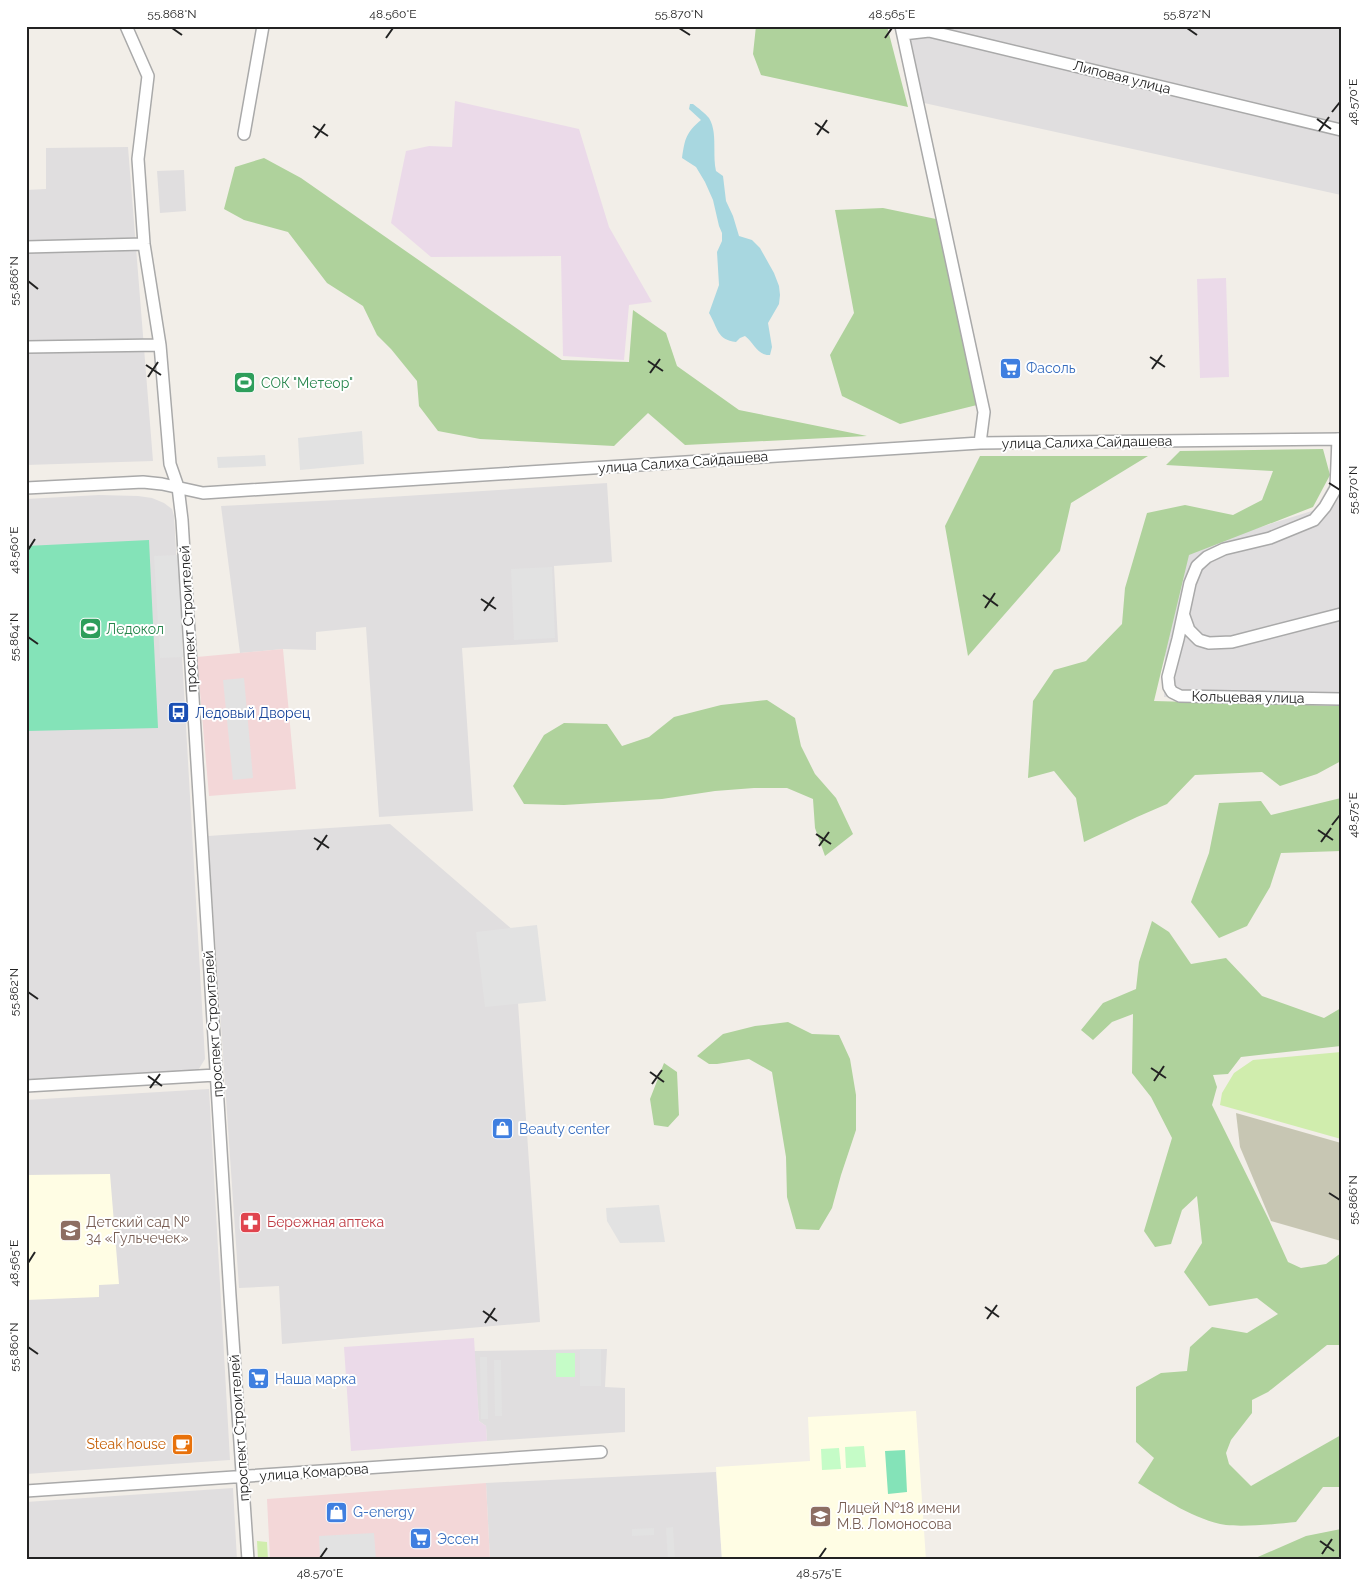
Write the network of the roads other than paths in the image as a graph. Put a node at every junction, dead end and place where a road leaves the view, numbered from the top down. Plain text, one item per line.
1 (126, 26) edge
2 (263, 26) edge
3 (902, 30) edge
4 (1341, 130) edge
5 (244, 134) dead end
6 (144, 244) junction
7 (26, 248) edge
8 (160, 345) junction
9 (26, 347) edge
10 (1340, 439) edge
11 (980, 443) junction
12 (178, 487) junction
13 (26, 488) edge
14 (1183, 614) junction
15 (1341, 614) edge
16 (1341, 700) edge
17 (216, 1075) junction
18 (26, 1086) edge
19 (601, 1452) dead end
20 (243, 1477) junction
21 (26, 1491) edge
22 (248, 1560) edge

1 - 6 street, проспект Строителей
2 - 5 street
3 - 4 street, Липовая улица
3 - 11 street
6 - 7 street
6 - 8 street, проспект Строителей
8 - 9 street
8 - 12 street, проспект Строителей
10 - 11 street, улица Салиха Сайдашева
10 - 14 street, Кольцевая улица
11 - 12 street, улица Салиха Сайдашева
12 - 13 street, улица Салиха Сайдашева
12 - 17 street, проспект Строителей
14 - 15 street
14 - 16 street, Кольцевая улица
17 - 18 street
17 - 20 street, проспект Строителей
19 - 20 street, улица Комарова
20 - 21 street, улица Комарова
20 - 22 street, проспект Строителей

